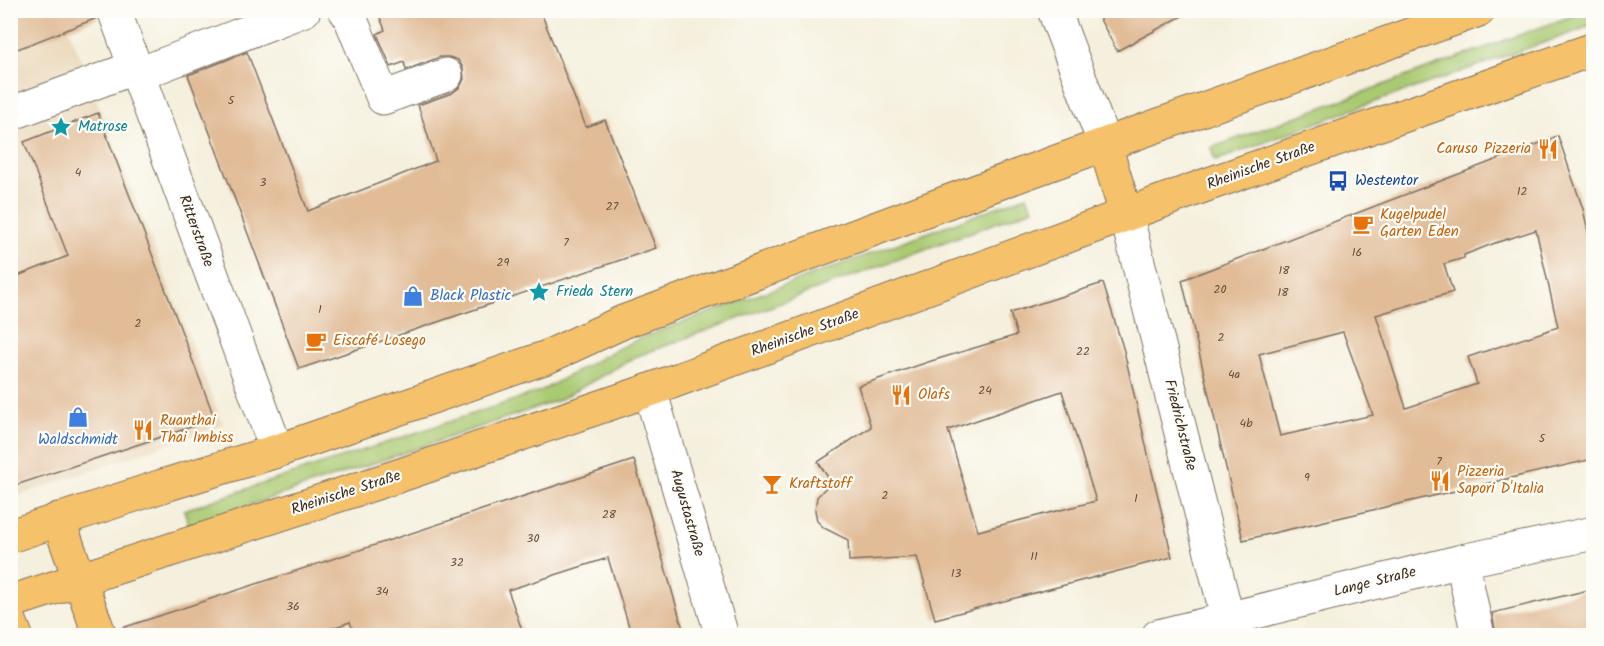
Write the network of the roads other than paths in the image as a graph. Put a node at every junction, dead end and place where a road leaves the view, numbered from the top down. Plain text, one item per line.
1 (304, 10) edge
2 (345, 10) edge
3 (1054, 10) edge
4 (1479, 10) edge
5 (118, 12) edge
6 (1593, 49) edge
7 (137, 71) junction
8 (446, 75) dead end
9 (10, 114) edge
10 (1106, 145) junction
11 (1126, 214) junction
12 (651, 390) junction
13 (278, 451) junction
14 (58, 519) junction
15 (1593, 533) edge
16 (10, 536) edge
17 (1462, 561) junction
18 (80, 579) junction
19 (10, 602) edge
20 (10, 621) edge
21 (1229, 627) edge
22 (15, 636) edge
23 (100, 636) edge
24 (722, 636) edge
25 (1158, 636) edge
26 (1478, 636) edge

1 - 7 street
2 - 8 street
3 - 10 street
4 - 10 main road
5 - 7 street, Ritterstraße
6 - 11 main road, Rheinische Straße
7 - 9 street
7 - 13 street, Ritterstraße
10 - 11 main road
10 - 13 main road
11 - 12 main road, Rheinische Straße
11 - 21 street, Friedrichstraße
12 - 18 main road, Rheinische Straße
12 - 24 street, Augustastraße
13 - 14 main road
14 - 16 main road
14 - 18 main road
15 - 17 street, Lange Straße
17 - 21 street, Lange Straße
17 - 26 street
18 - 19 main road, Rheinische Straße
18 - 23 main road
20 - 22 main road
21 - 25 street, Lange Straße

